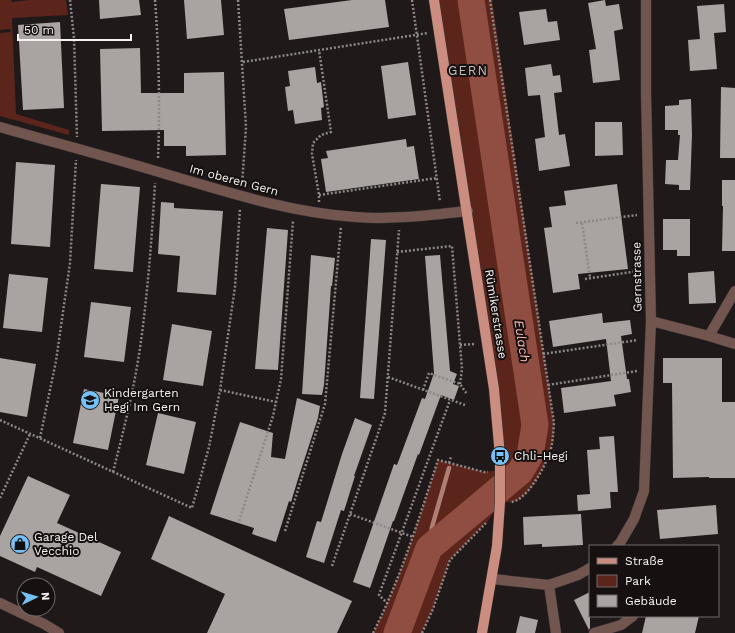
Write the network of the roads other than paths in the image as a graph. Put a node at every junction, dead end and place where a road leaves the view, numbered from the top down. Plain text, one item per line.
1 (434, 0) edge
2 (646, 0) edge
3 (0, 127) edge
4 (468, 211) junction
5 (735, 291) edge
6 (651, 321) junction
7 (709, 336) junction
8 (735, 344) edge
9 (618, 545) edge
10 (589, 568) edge
11 (492, 579) junction
12 (549, 585) junction
13 (0, 603) edge
14 (632, 617) edge
15 (58, 633) edge
16 (482, 633) edge
17 (556, 633) edge
18 (594, 633) edge

1 - 4 main road, Rümikerstrasse
2 - 6 street, Gernstrasse
3 - 4 street, Im oberen Gern
4 - 11 main road, Rümikerstrasse
5 - 7 street
6 - 7 street
6 - 9 street, Gernstrasse
7 - 8 street
10 - 12 street
11 - 12 street
11 - 16 main road, Rümikerstrasse
12 - 17 street
13 - 15 street
14 - 18 street

